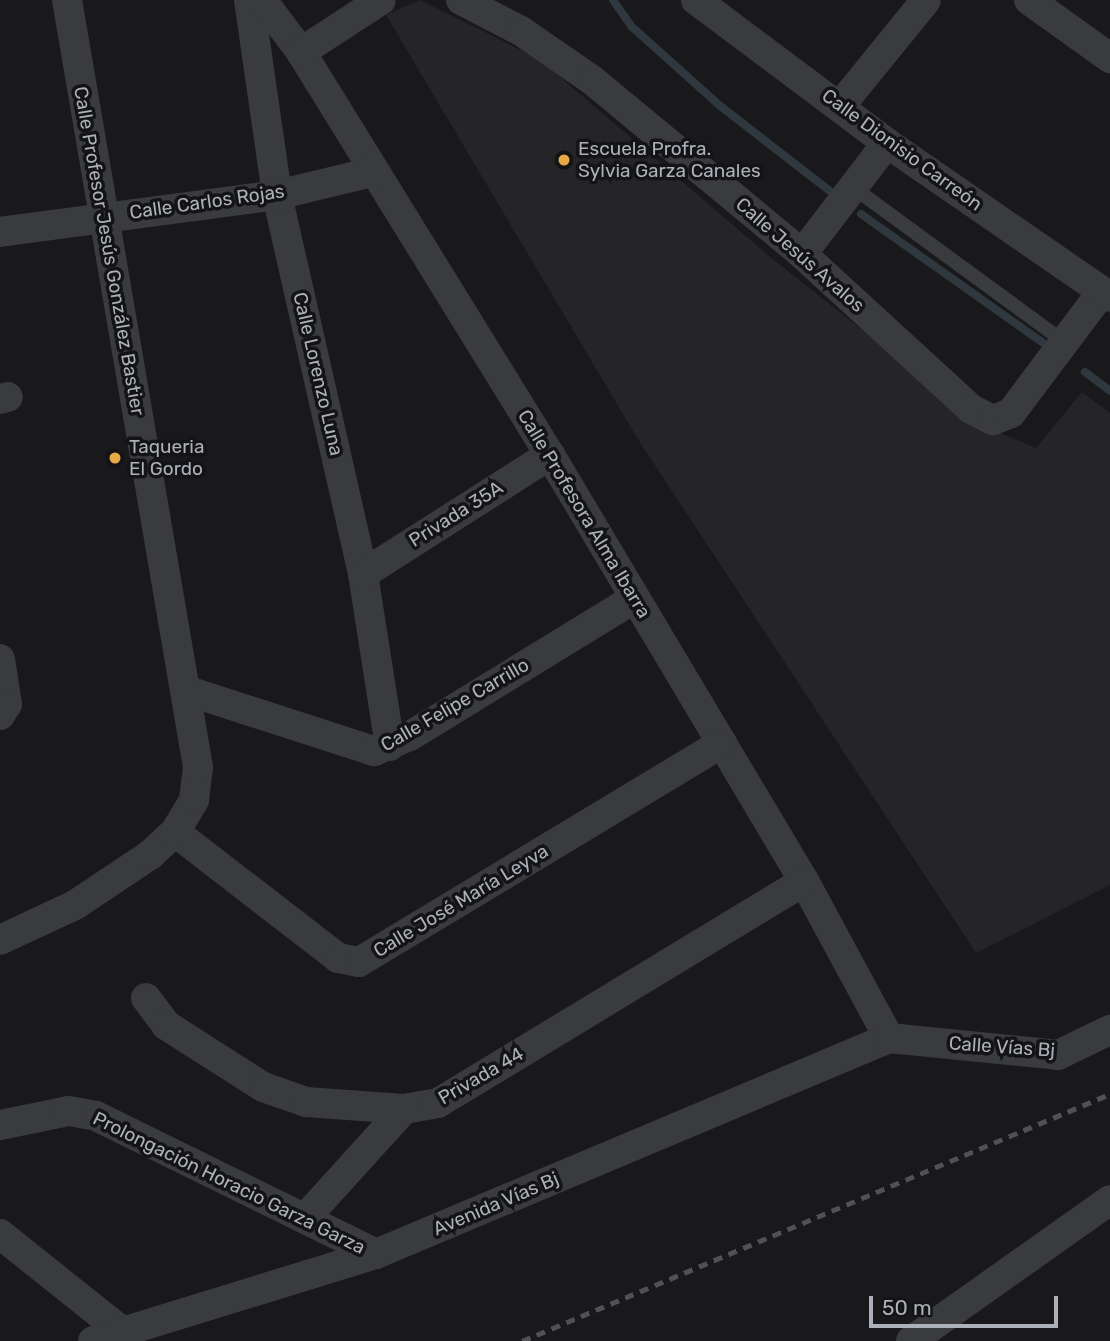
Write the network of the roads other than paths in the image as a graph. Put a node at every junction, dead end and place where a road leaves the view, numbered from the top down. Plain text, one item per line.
1 (67, 0) edge
2 (249, 0) edge
3 (262, 0) edge
4 (381, 0) edge
5 (461, 0) edge
6 (695, 0) edge
7 (926, 0) edge
8 (1029, 0) edge
9 (301, 52) junction
10 (1110, 58) edge
11 (840, 106) junction
12 (887, 143) junction
13 (372, 172) junction
14 (855, 188) junction
15 (277, 195) junction
16 (102, 216) junction
17 (0, 232) edge
18 (802, 254) junction
19 (1106, 295) edge
20 (1062, 340) junction
21 (550, 455) junction
22 (363, 574) junction
23 (634, 599) junction
24 (0, 659) edge
25 (185, 690) junction
26 (0, 715) edge
27 (722, 743) junction
28 (390, 746) junction
29 (175, 832) junction
30 (804, 881) junction
31 (0, 940) edge
32 (146, 998) dead end
33 (1110, 1030) edge
34 (888, 1038) junction
35 (404, 1109) junction
36 (0, 1125) edge
37 (1110, 1199) edge
38 (307, 1216) junction
39 (0, 1234) edge
40 (376, 1254) junction
41 (106, 1335) edge
42 (911, 1341) edge

1 - 16 street, Calle Profesor Jesús González Bastier
2 - 15 street, Calle Lorenzo Luna
3 - 9 street, Calle Profesora Alma Ibarra
4 - 9 street
5 - 18 street, Calle Jesús Avalos
6 - 11 street, Calle Dionisio Carreón
7 - 11 street
8 - 10 street
9 - 13 street, Calle Profesora Alma Ibarra
11 - 12 street, Calle Dionisio Carreón
12 - 14 street
12 - 19 street, Calle Dionisio Carreón
13 - 15 street, Calle Carlos Rojas
13 - 21 street, Calle Profesora Alma Ibarra
14 - 18 street
14 - 20 lane
15 - 16 street, Calle Carlos Rojas
15 - 22 street, Calle Lorenzo Luna
16 - 17 street, Calle Carlos Rojas
16 - 25 street, Calle Profesor Jesús González Bastier
18 - 20 street, Calle Jesús Avalos
19 - 20 street, Calle Jesús Avalos
21 - 22 street, Privada 35A
21 - 23 street, Calle Profesora Alma Ibarra
22 - 28 street, Calle Lorenzo Luna
23 - 27 street, Calle Profesora Alma Ibarra
23 - 28 street, Calle Felipe Carrillo
24 - 26 street
25 - 28 street, Calle Felipe Carrillo
25 - 29 street, Calle Profesor Jesús González Bastier
27 - 29 street, Calle José María Leyva
27 - 30 street, Calle Profesora Alma Ibarra
29 - 31 street, Calle Profesor Jesús González Bastier
30 - 34 street, Calle Profesora Alma Ibarra
30 - 35 street, Privada 44
32 - 35 street, Privada 44
33 - 34 street, Calle Vías Bj
34 - 40 street, Avenida Vías Bj
35 - 38 street
36 - 38 street, Prolongación Horacio Garza Garza
37 - 42 street
38 - 40 street, Prolongación Horacio Garza Garza
39 - 41 street
40 - 41 street, Avenida Vías Bj

